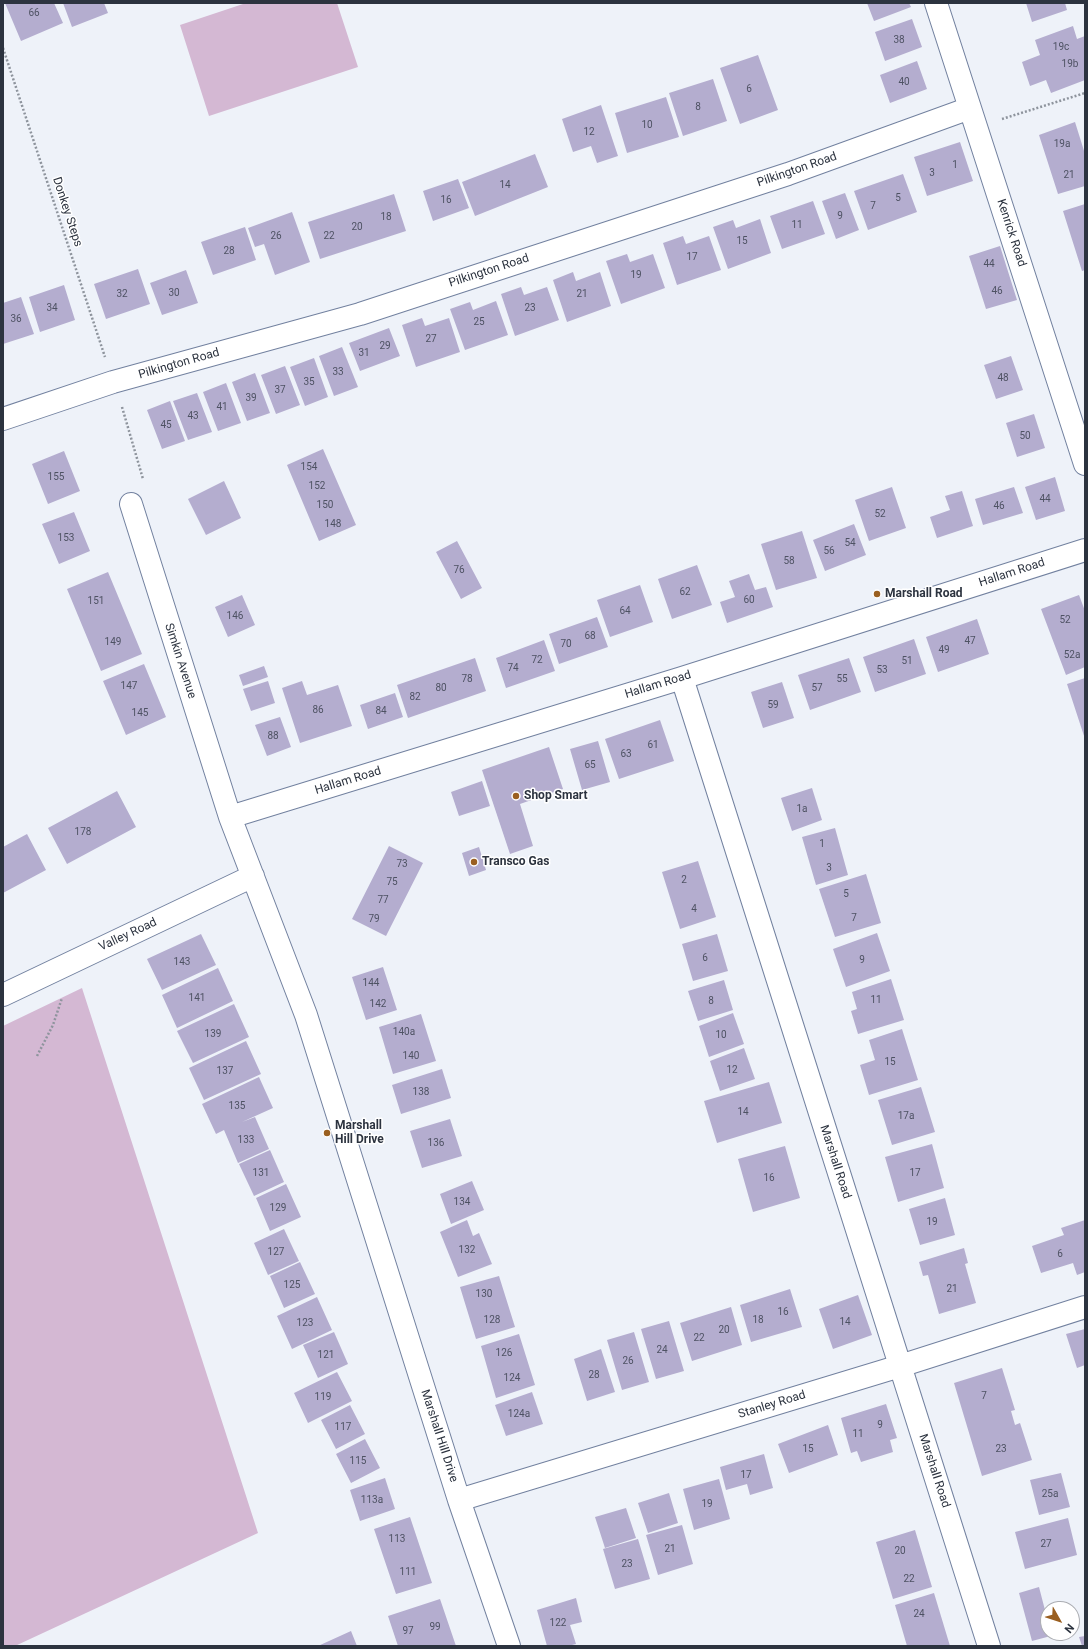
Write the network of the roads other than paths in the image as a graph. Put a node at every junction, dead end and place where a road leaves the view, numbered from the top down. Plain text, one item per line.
1 (936, 3) edge
2 (973, 118) junction
3 (3, 419) edge
4 (1085, 464) edge
5 (130, 504) dead end
6 (1085, 550) edge
7 (682, 678) junction
8 (230, 818) junction
9 (253, 876) junction
10 (3, 995) edge
11 (1085, 1307) edge
12 (900, 1366) junction
13 (459, 1500) junction
14 (509, 1646) edge
15 (989, 1646) edge

1 - 2 street, Kenrick Road
2 - 3 street, Pilkington Road
2 - 4 street, Kenrick Road
5 - 8 street, Simkin Avenue
6 - 7 street, Hallam Road
7 - 8 street, Hallam Road
7 - 12 street, Marshall Road
8 - 9 street, Marshall Hill Drive
9 - 10 street, Valley Road
9 - 13 street, Marshall Hill Drive
11 - 12 street, Stanley Road
12 - 13 street, Stanley Road
12 - 15 street, Marshall Road
13 - 14 street, Marshall Hill Drive

